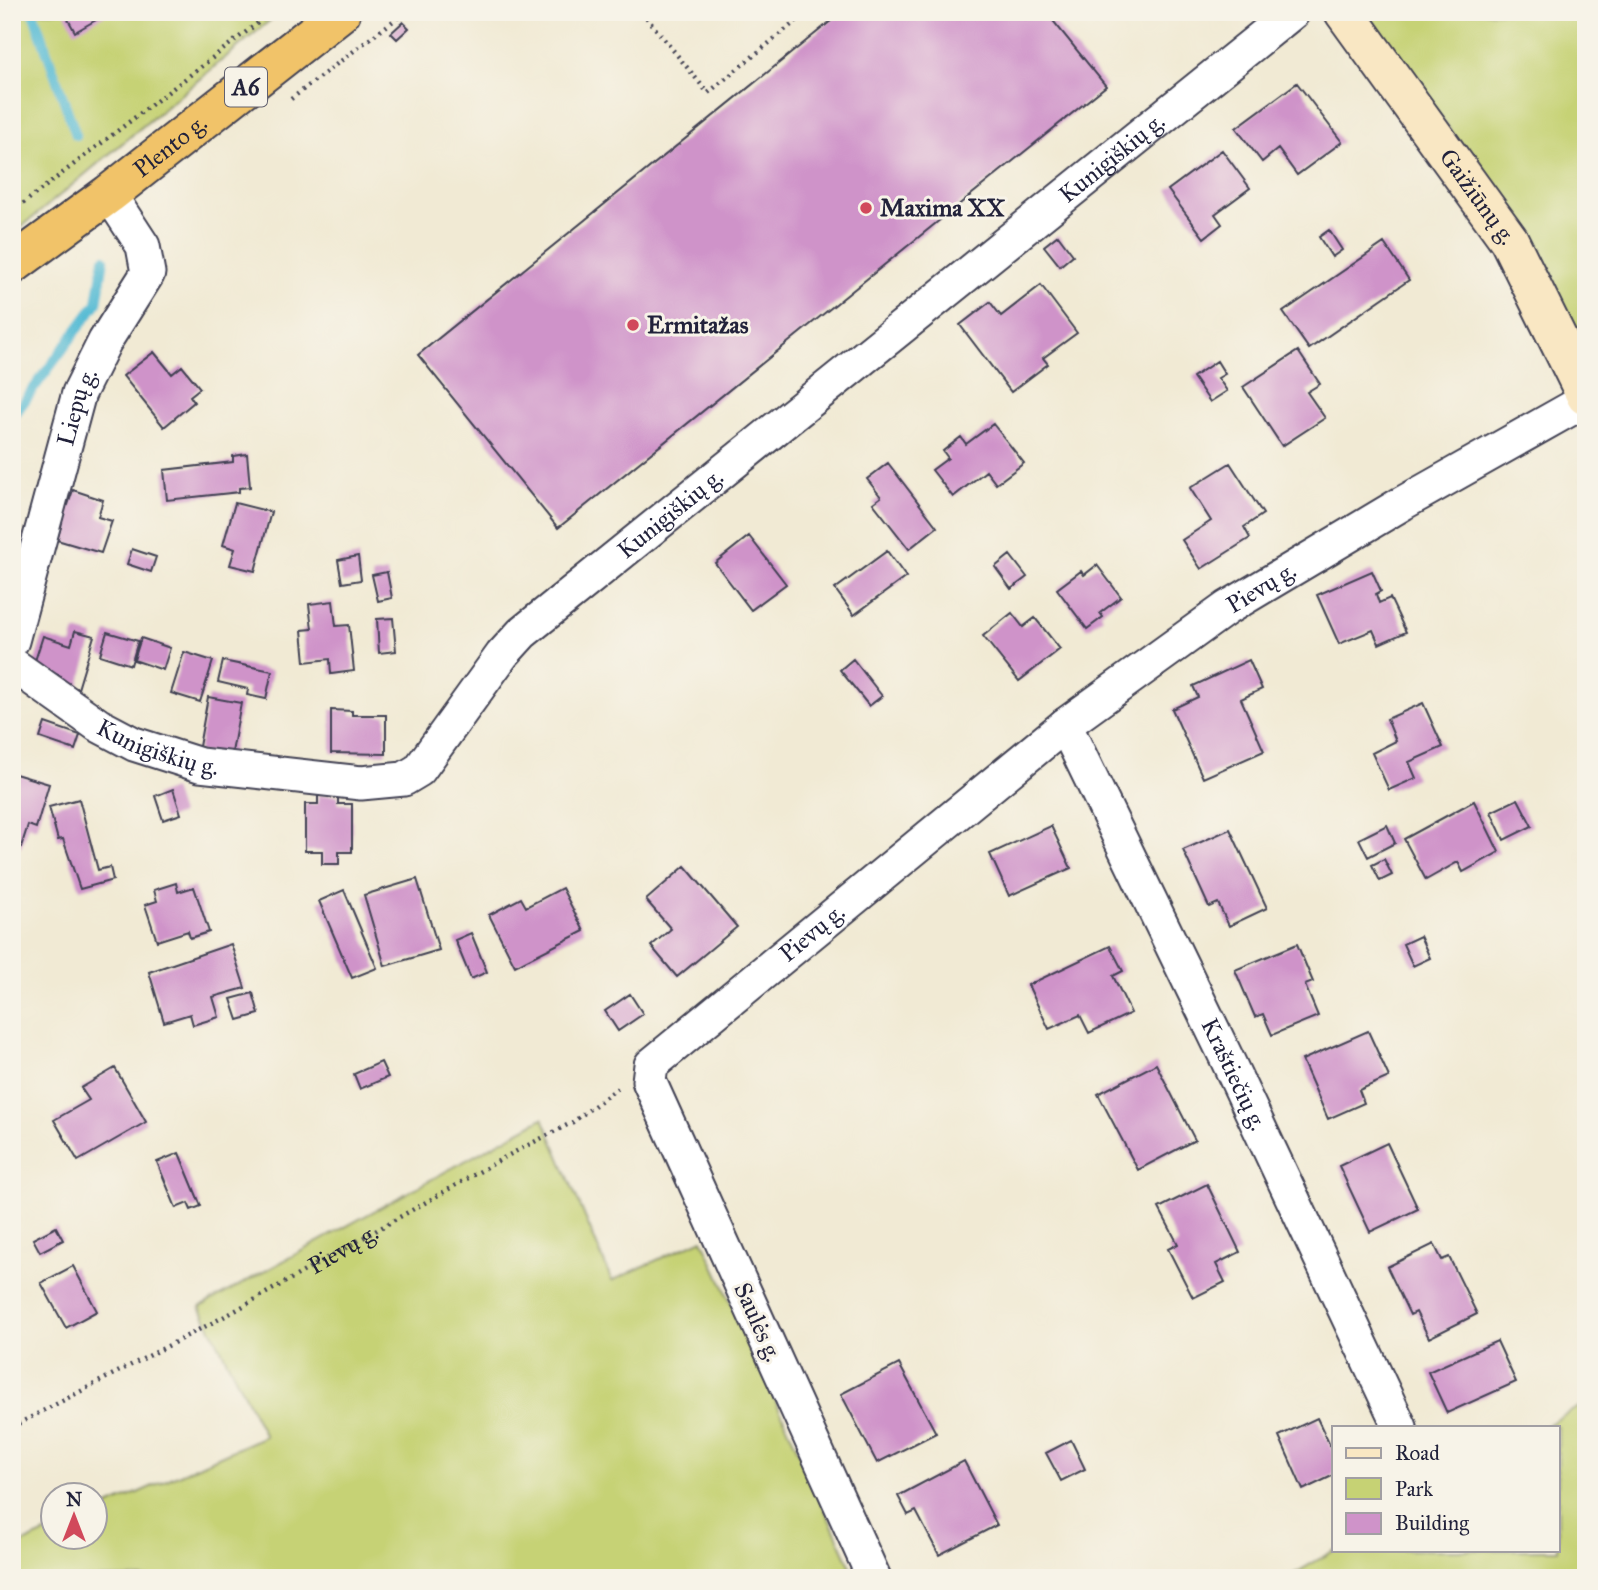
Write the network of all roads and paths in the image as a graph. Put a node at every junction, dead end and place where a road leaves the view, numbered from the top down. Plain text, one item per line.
1 (272, 12) edge
2 (405, 12) edge
3 (642, 12) edge
4 (807, 12) edge
5 (1293, 12) edge
6 (1344, 12) edge
7 (333, 16) edge
8 (283, 105) dead end
9 (109, 194) junction
10 (12, 212) edge
11 (12, 265) edge
12 (1586, 398) edge
13 (12, 641) edge
14 (12, 664) edge
15 (1065, 725) junction
16 (651, 1065) junction
17 (1400, 1426) edge
18 (12, 1427) edge
19 (874, 1578) edge

1 - 10 path
2 - 8 path
3 - 4 path
5 - 14 street, Kunigiškių g.
6 - 12 main road, Gaižiūnų g.
7 - 9 highway, Plento g. / A6
9 - 11 highway, Plento g. / A6
9 - 13 street, Liepų g.
12 - 15 street, Pievų g.
15 - 16 street, Pievų g.
15 - 17 street, Kraštiečių g.
16 - 18 path, Pievų g.
16 - 19 street, Saulės g.

